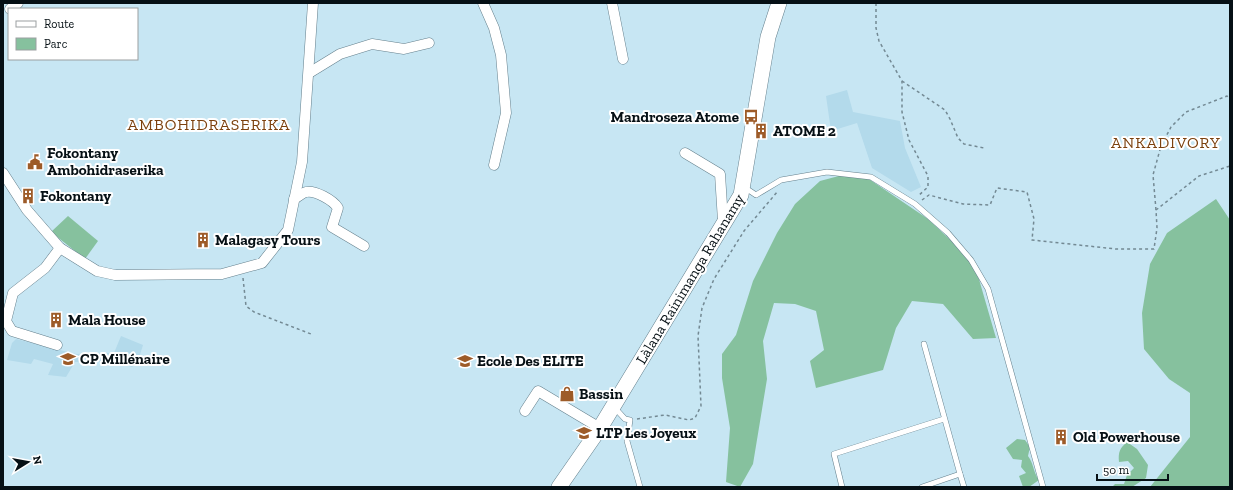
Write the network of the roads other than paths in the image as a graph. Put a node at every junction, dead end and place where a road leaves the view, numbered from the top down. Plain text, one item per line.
1 (313, 3) edge
2 (483, 3) edge
3 (612, 3) edge
4 (779, 3) edge
5 (429, 43) dead end
6 (623, 59) dead end
7 (309, 73) junction
8 (685, 152) dead end
9 (494, 165) dead end
10 (5, 178) edge
11 (744, 187) junction
12 (294, 199) junction
13 (364, 246) dead end
14 (60, 248) junction
15 (700, 266) junction
16 (924, 344) dead end
17 (57, 345) dead end
18 (613, 406) junction
19 (525, 411) dead end
20 (944, 419) junction
21 (600, 428) junction
22 (960, 474) junction
23 (559, 487) edge
24 (640, 487) edge
25 (842, 487) edge
26 (922, 487) edge
27 (964, 487) edge
28 (1043, 487) edge

1 - 7 street
2 - 9 street
3 - 6 street
4 - 11 main road, Làlana Rainimanga Rahanamy
5 - 7 street
7 - 12 street
8 - 15 street
10 - 14 street
11 - 15 main road, Làlana Rainimanga Rahanamy
11 - 28 lane
12 - 13 street
12 - 14 street
14 - 17 street
15 - 18 main road, Làlana Rainimanga Rahanamy
16 - 20 lane
18 - 21 main road, Làlana Rainimanga Rahanamy
18 - 24 lane
19 - 21 street
20 - 22 lane
20 - 25 lane
21 - 23 main road, Làlana Rainimanga Rahanamy
22 - 26 lane
22 - 27 lane

